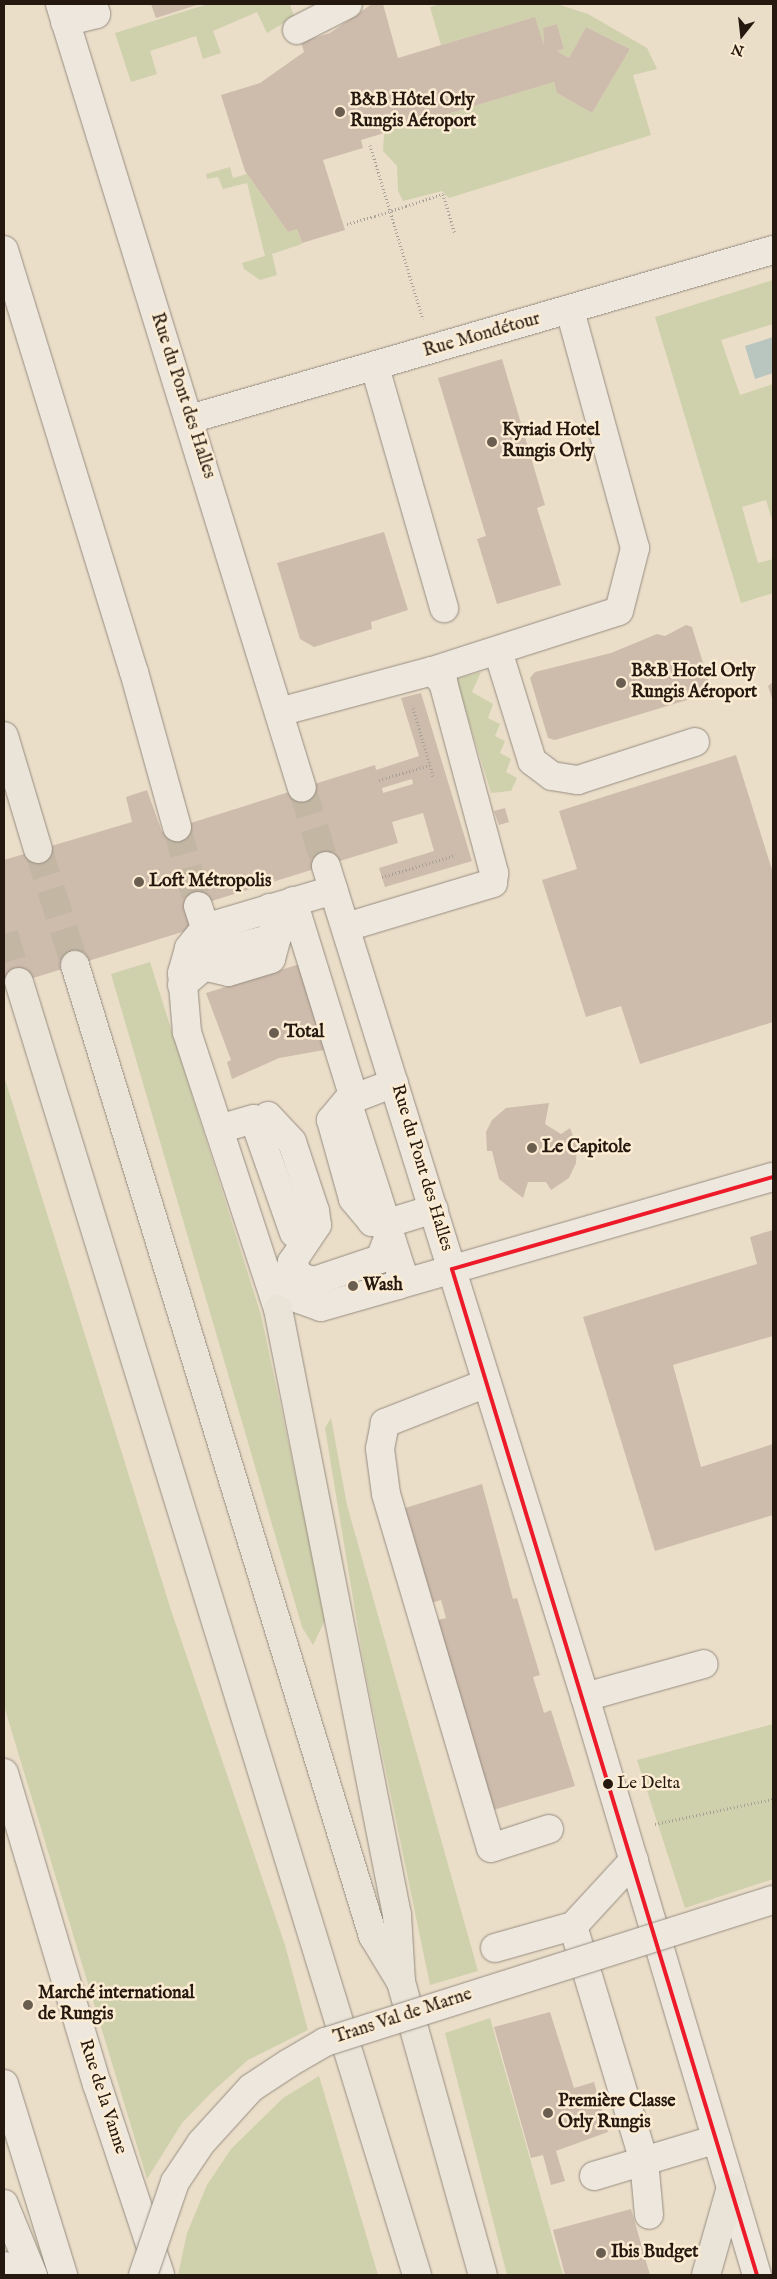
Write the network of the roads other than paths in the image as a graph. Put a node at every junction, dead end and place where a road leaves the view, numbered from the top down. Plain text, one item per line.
1 (94, 4) edge
2 (348, 4) edge
3 (62, 13) edge
4 (297, 30) dead end
5 (4, 250) edge
6 (773, 250) edge
7 (570, 310) junction
8 (375, 366) junction
9 (190, 419) junction
10 (444, 608) dead end
11 (498, 651) junction
12 (432, 671) junction
13 (279, 712) junction
14 (4, 736) edge
15 (695, 742) dead end
16 (302, 788) tunnel mouth
17 (177, 827) tunnel mouth
18 (38, 849) tunnel mouth
19 (282, 905) junction
20 (346, 927) junction
21 (74, 965) tunnel mouth
22 (18, 982) tunnel mouth
23 (182, 985) junction
24 (394, 1083) junction
25 (351, 1099) junction
26 (245, 1122) junction
27 (773, 1177) edge
28 (434, 1209) junction
29 (387, 1230) junction
30 (289, 1248) junction
31 (452, 1269) junction
32 (398, 1285) junction
33 (278, 1309) joint
34 (487, 1382) junction
35 (704, 1664) dead end
36 (585, 1697) junction
37 (4, 1773) edge
38 (548, 1829) dead end
39 (634, 1860) junction
40 (773, 1900) edge
41 (573, 1926) junction
42 (495, 1948) dead end
43 (401, 1982) junction
44 (4, 2084) edge
45 (717, 2139) junction
46 (644, 2161) junction
47 (594, 2176) dead end
48 (731, 2186) junction
49 (4, 2204) edge
50 (649, 2216) dead end
51 (4, 2266) edge
52 (6, 2275) edge
53 (33, 2275) edge
54 (63, 2275) edge
55 (143, 2275) edge
56 (160, 2275) edge
57 (417, 2275) edge
58 (482, 2275) edge
59 (706, 2275) edge
60 (757, 2275) edge

1 - 3 street
2 - 4 street
3 - 9 street, Rue du Pont des Halles
5 - 17 street
6 - 7 street, Rue Mondétour
7 - 8 street, Rue Mondétour
7 - 11 street
8 - 9 street, Rue Mondétour
8 - 10 street
9 - 13 street, Rue du Pont des Halles
11 - 12 street
11 - 15 street
12 - 13 street
12 - 20 street
13 - 16 street, Rue du Pont des Halles
14 - 18 highway
19 - 20 street, Rue du Pont des Halles
19 - 23 street
19 - 23 street
19 - 25 street
20 - 24 street, Rue du Pont des Halles
21 - 43 highway
22 - 57 highway
23 - 26 street
24 - 25 street
24 - 28 street, Rue du Pont des Halles
25 - 29 street
26 - 30 street
26 - 30 street
26 - 30 street
27 - 31 street
28 - 29 street
28 - 31 street, Rue du Pont des Halles
29 - 30 street
29 - 32 street
30 - 32 street
30 - 33 street
31 - 32 street
31 - 34 street, Rue du Pont des Halles
33 - 43 highway
34 - 36 street, Rue du Pont des Halles
34 - 38 street
35 - 36 street
36 - 39 street, Rue du Pont des Halles
37 - 56 street, Rue de la Vanne
39 - 41 street
39 - 45 street, Rue du Pont des Halles
40 - 55 street, Trans Val de Marne, bridge
41 - 42 street
41 - 46 street
43 - 58 highway
44 - 54 street
45 - 46 street
45 - 48 street, Rue du Pont des Halles
46 - 47 street
46 - 50 street
48 - 59 highway
48 - 60 street, Rue du Pont des Halles
49 - 53 street
51 - 52 street

